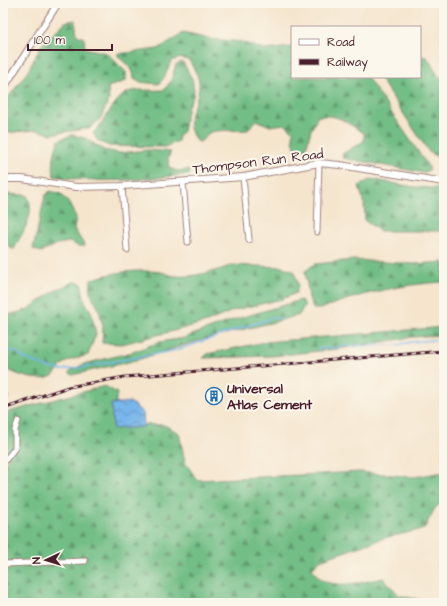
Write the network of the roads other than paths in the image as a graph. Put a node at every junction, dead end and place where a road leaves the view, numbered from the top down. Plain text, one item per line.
1 (58, 3) edge
2 (3, 89) edge
3 (319, 163) junction
4 (243, 178) junction
5 (3, 179) edge
6 (183, 182) junction
7 (444, 182) edge
8 (122, 186) junction
9 (317, 232) dead end
10 (249, 240) dead end
11 (188, 242) dead end
12 (127, 250) dead end
13 (18, 421) dead end
14 (3, 462) edge
15 (85, 561) dead end
16 (3, 564) edge

1 - 2 street
3 - 4 street, Thompson Run Road
3 - 7 street, Thompson Run Road
3 - 9 street
4 - 6 street, Thompson Run Road
4 - 10 street
5 - 8 street, Thompson Run Road
6 - 8 street, Thompson Run Road
6 - 11 street
8 - 12 street
13 - 14 street
15 - 16 street

